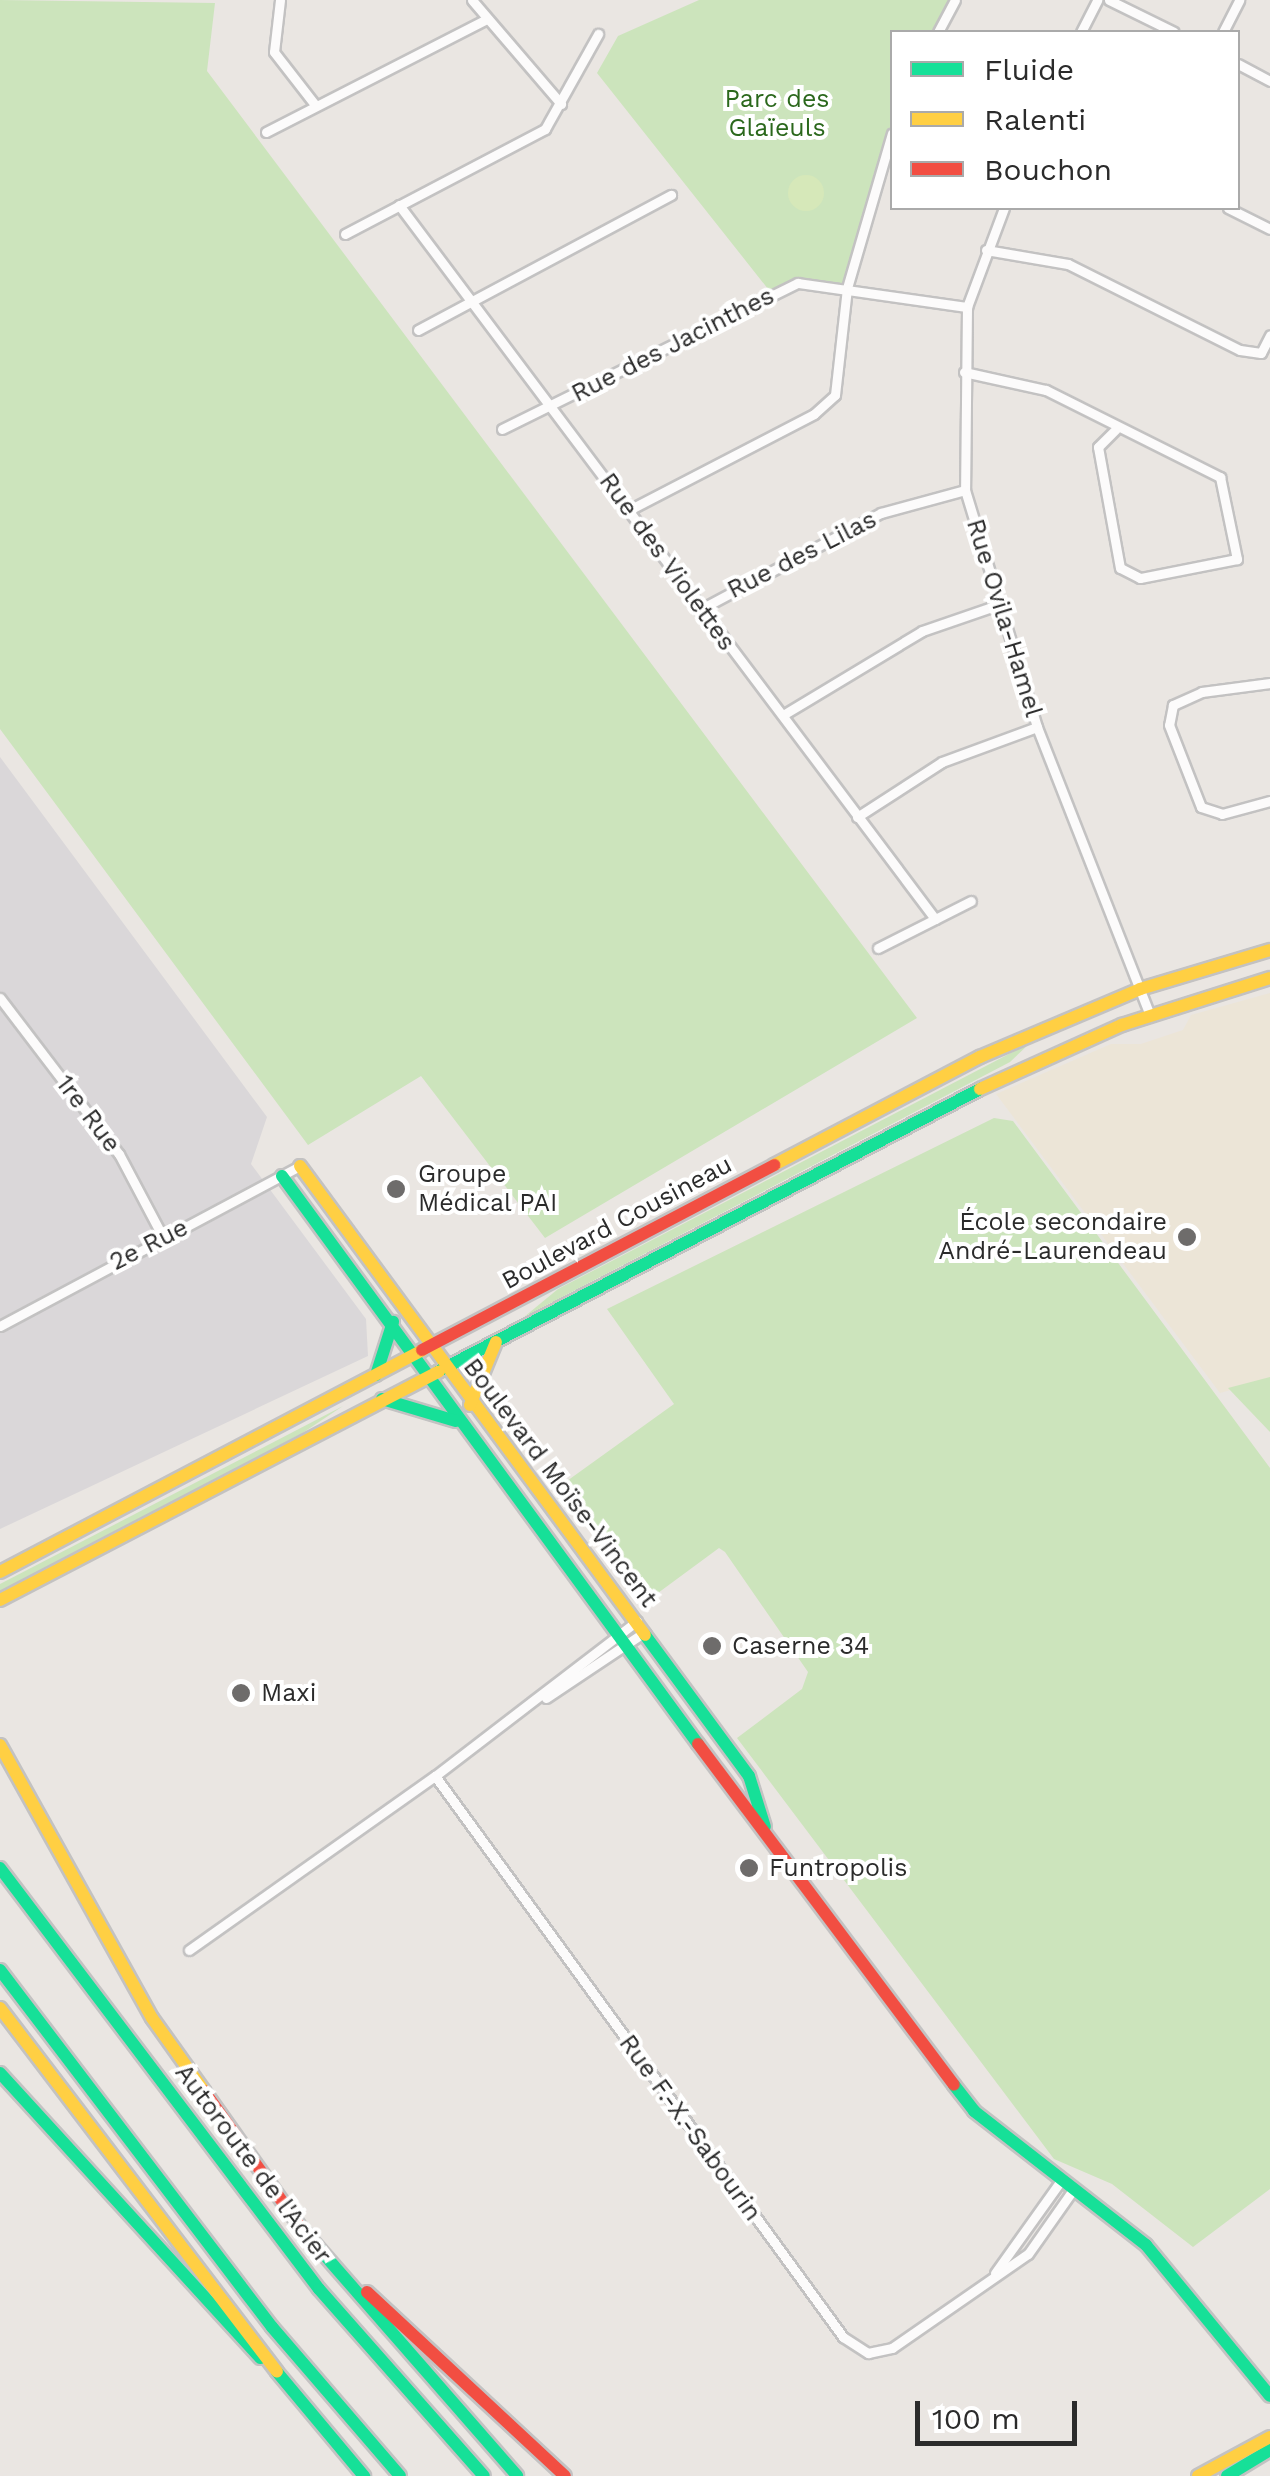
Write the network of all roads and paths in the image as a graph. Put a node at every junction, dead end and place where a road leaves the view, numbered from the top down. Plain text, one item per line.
1 (280, 0) edge
2 (472, 0) edge
3 (955, 0) edge
4 (1097, 0) edge
5 (1109, 0) edge
6 (1239, 0) edge
7 (487, 19) junction
8 (939, 30) edge
9 (1083, 30) edge
10 (1170, 30) edge
11 (1224, 30) edge
12 (598, 34) dead end
13 (1240, 65) edge
14 (1270, 81) edge
15 (561, 104) junction
16 (316, 106) junction
17 (266, 132) dead end
18 (890, 140) edge
19 (671, 195) dead end
20 (399, 205) junction
21 (1003, 210) edge
22 (1232, 210) edge
23 (1270, 229) edge
24 (345, 234) dead end
25 (986, 250) junction
26 (847, 288) junction
27 (470, 305) junction
28 (967, 307) junction
29 (418, 330) dead end
30 (1270, 335) edge
31 (964, 372) junction
32 (552, 407) junction
33 (502, 429) dead end
34 (1116, 430) junction
35 (965, 490) junction
36 (630, 510) junction
37 (995, 606) junction
38 (699, 610) junction
39 (1270, 683) edge
40 (783, 714) junction
41 (1037, 726) junction
42 (1270, 800) edge
43 (857, 817) junction
44 (971, 902) dead end
45 (935, 919) junction
46 (878, 948) dead end
47 (1270, 950) edge
48 (1270, 978) edge
49 (1140, 989) junction
50 (0, 998) edge
51 (1150, 1015) junction
52 (300, 1166) joint
53 (282, 1176) junction
54 (163, 1237) junction
55 (392, 1322) junction
56 (0, 1326) edge
57 (496, 1342) junction
58 (432, 1346) junction
59 (415, 1354) junction
60 (444, 1366) junction
61 (428, 1375) junction
62 (376, 1376) junction
63 (382, 1399) junction
64 (470, 1404) junction
65 (456, 1421) junction
66 (0, 1572) edge
67 (0, 1600) edge
68 (640, 1627) junction
69 (621, 1641) junction
70 (0, 1745) edge
71 (435, 1776) junction
72 (767, 1834) junction
73 (0, 1868) edge
74 (189, 1950) dead end
75 (0, 1970) edge
76 (0, 2008) edge
77 (0, 2072) edge
78 (1060, 2182) junction
79 (1073, 2190) junction
80 (301, 2228) junction
81 (990, 2279) junction
82 (277, 2372) junction
83 (1270, 2396) edge
84 (1270, 2438) edge
85 (1270, 2450) edge
86 (364, 2476) edge
87 (400, 2476) edge
88 (484, 2476) edge
89 (517, 2476) edge
90 (565, 2476) edge
91 (1198, 2476) edge
92 (1227, 2476) edge

1 - 16 street
2 - 7 street
3 - 8 street
4 - 9 street
5 - 10 street
6 - 11 street
7 - 15 street
7 - 16 street
12 - 15 street
13 - 14 street
15 - 20 street
16 - 17 street
18 - 26 street
19 - 27 street
20 - 24 street
20 - 27 street, Rue des Violettes
21 - 25 street, Rue Ovila-Hamel
22 - 23 street
25 - 28 street, Rue Ovila-Hamel
25 - 30 street
26 - 28 street, Rue des Jacinthes
26 - 32 street, Rue des Jacinthes
26 - 36 street
27 - 29 street
27 - 32 street, Rue des Violettes
28 - 31 street, Rue Ovila-Hamel
31 - 34 street
31 - 35 street, Rue Ovila-Hamel
32 - 33 street, Rue des Jacinthes
32 - 36 street, Rue des Violettes
34 - 34 street
35 - 37 street, Rue Ovila-Hamel
35 - 38 street, Rue des Lilas
36 - 38 street, Rue des Violettes
37 - 40 street
37 - 41 street, Rue Ovila-Hamel
38 - 40 street, Rue des Violettes
39 - 42 street
40 - 43 street, Rue des Violettes
41 - 43 street
41 - 49 street, Rue Ovila-Hamel
43 - 45 street, Rue des Violettes
44 - 45 street
45 - 46 street
47 - 49 main road, Boulevard Cousineau
48 - 51 main road, Boulevard Cousineau
49 - 51 street, Rue Ovila-Hamel
49 - 58 main road, Boulevard Cousineau
50 - 54 street, 1re Rue
51 - 57 main road, Boulevard Cousineau
52 - 53 street, 2e Rue
52 - 58 main road, Boulevard Moïse-Vincent
53 - 54 street, 2e Rue
53 - 55 main road, Boulevard Moïse-Vincent
54 - 56 street, 2e Rue
55 - 59 main road, Boulevard Moïse-Vincent
55 - 62 main road
57 - 60 main road, Boulevard Cousineau
57 - 64 main road
58 - 59 main road, Boulevard Cousineau
58 - 60 main road, Boulevard Moïse-Vincent
59 - 61 main road, Boulevard Moïse-Vincent
59 - 62 main road, Boulevard Cousineau
60 - 61 main road, Boulevard Cousineau
60 - 64 main road, Boulevard Moïse-Vincent
61 - 63 main road, Boulevard Cousineau
61 - 65 main road, Boulevard Moïse-Vincent
62 - 66 main road, Boulevard Cousineau
63 - 65 main road
63 - 67 main road, Boulevard Cousineau
64 - 68 main road, Boulevard Moïse-Vincent
65 - 69 main road, Boulevard Moïse-Vincent
68 - 69 street
68 - 72 main road, Boulevard Moïse-Vincent
69 - 71 street
69 - 72 main road, Boulevard Moïse-Vincent
70 - 80 main road
71 - 74 street
71 - 81 street, Rue F.-X.-Sabourin
72 - 78 main road, Boulevard Moïse-Vincent
73 - 88 main road, Autoroute de l'Acier
75 - 87 main road
76 - 82 main road
77 - 82 main road
78 - 79 main road, Boulevard Moïse-Vincent
78 - 81 street, Rue F.-X.-Sabourin
79 - 81 street, Rue F.-X.-Sabourin
79 - 83 main road, Boulevard Moïse-Vincent
80 - 89 main road
80 - 90 main road
82 - 86 main road
84 - 91 main road
85 - 92 main road

